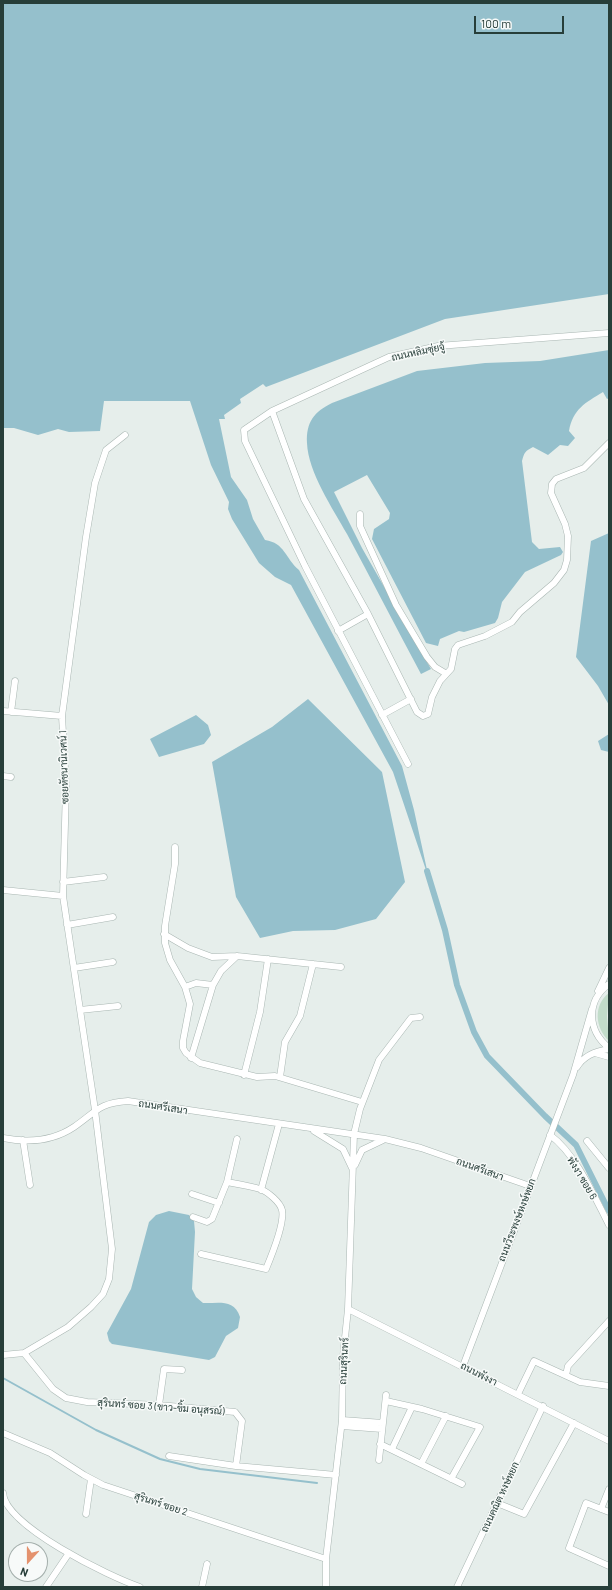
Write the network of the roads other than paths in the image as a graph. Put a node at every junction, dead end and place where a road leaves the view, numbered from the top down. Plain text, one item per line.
1 (609, 333) edge
2 (272, 411) junction
3 (125, 435) dead end
4 (609, 443) edge
5 (360, 514) dead end
6 (368, 614) junction
7 (338, 631) junction
8 (445, 673) junction
9 (15, 681) dead end
10 (411, 699) junction
11 (3, 711) edge
12 (12, 712) junction
13 (382, 715) junction
14 (62, 716) junction
15 (408, 764) dead end
16 (3, 776) edge
17 (11, 777) dead end
18 (175, 847) dead end
19 (104, 877) dead end
20 (63, 882) junction
21 (3, 890) edge
22 (63, 896) junction
23 (113, 917) dead end
24 (67, 925) junction
25 (164, 934) junction
26 (237, 956) junction
27 (268, 959) junction
28 (113, 962) dead end
29 (313, 964) junction
30 (341, 967) dead end
31 (74, 968) junction
32 (609, 968) edge
33 (213, 984) junction
34 (609, 984) edge
35 (185, 987) junction
36 (596, 998) junction
37 (118, 1006) dead end
38 (592, 1009) junction
39 (80, 1010) junction
40 (420, 1018) dead end
41 (609, 1048) edge
42 (593, 1053) junction
43 (609, 1057) edge
44 (191, 1058) junction
45 (244, 1075) junction
46 (573, 1075) junction
47 (280, 1077) junction
48 (362, 1102) junction
49 (95, 1110) junction
50 (279, 1124) junction
51 (312, 1129) junction
52 (354, 1134) junction
53 (550, 1134) junction
54 (3, 1138) edge
55 (237, 1139) dead end
56 (385, 1139) junction
57 (23, 1140) junction
58 (587, 1141) dead end
59 (609, 1168) edge
60 (353, 1169) junction
61 (227, 1182) junction
62 (30, 1185) dead end
63 (530, 1186) junction
64 (262, 1190) junction
65 (192, 1194) dead end
66 (219, 1203) junction
67 (193, 1217) dead end
68 (609, 1225) edge
69 (201, 1254) dead end
70 (348, 1309) junction
71 (609, 1321) edge
72 (24, 1353) junction
73 (3, 1355) edge
74 (463, 1366) junction
75 (182, 1370) dead end
76 (566, 1376) junction
77 (609, 1386) edge
78 (518, 1394) junction
79 (159, 1405) junction
80 (542, 1406) junction
81 (412, 1407) junction
82 (446, 1416) junction
83 (342, 1423) junction
84 (574, 1423) junction
85 (383, 1426) junction
86 (5, 1434) edge
87 (609, 1441) edge
88 (3, 1442) edge
89 (380, 1444) junction
90 (392, 1449) junction
91 (169, 1456) dead end
92 (379, 1460) dead end
93 (421, 1464) junction
94 (236, 1466) junction
95 (336, 1475) junction
96 (451, 1478) junction
97 (91, 1479) junction
98 (462, 1484) dead end
99 (609, 1490) edge
100 (3, 1493) edge
101 (497, 1503) junction
102 (601, 1509) junction
103 (609, 1512) edge
104 (86, 1514) dead end
105 (69, 1553) junction
106 (326, 1559) junction
107 (207, 1564) dead end
108 (609, 1566) edge
109 (46, 1587) edge
110 (140, 1587) edge
111 (202, 1587) edge
112 (326, 1587) edge
113 (457, 1587) edge

1 - 2 street, ถนนหลิมซุ่ยจู้
2 - 6 street
2 - 7 street, ถนนหลิมซุ่ยจู้
3 - 14 street, ซอยหัชนานิเวศน์ 1
4 - 8 street
5 - 8 street
6 - 7 street
6 - 10 street
7 - 13 street
8 - 10 street
9 - 12 street
10 - 13 street
11 - 12 street
12 - 14 street
13 - 15 street
14 - 20 street, ซอยหัชนานิเวศน์ 1
16 - 17 street
18 - 25 street
19 - 20 street
20 - 22 street, ซอยหัชนานิเวศน์ 1
21 - 22 street
22 - 24 street, ซอยหัชนานิเวศน์ 1
23 - 24 street
24 - 31 street, ซอยหัชนานิเวศน์ 1
25 - 26 street
25 - 35 street
26 - 27 street
26 - 33 street
27 - 29 street
27 - 45 street
28 - 31 street
29 - 30 street
29 - 47 street
31 - 39 street, ซอยหัชนานิเวศน์ 1
32 - 36 street
33 - 35 street
33 - 44 street
34 - 36 street
35 - 44 street
36 - 38 street, ถนนวีระพงษ์หงษ์หยก
37 - 39 street
38 - 41 street
38 - 46 street, ถนนวีระพงษ์หงษ์หยก
39 - 49 street, ซอยหัชนานิเวศน์ 1
40 - 48 street, ถนนสุรินทร์
41 - 42 street, ถนนวีระพงษ์หงษ์หยก
42 - 43 street
42 - 46 street, ถนนวีระพงษ์หงษ์หยก
44 - 45 street
45 - 47 street
46 - 53 street, ถนนวีระพงษ์หงษ์หยก
47 - 48 street
48 - 52 street, ถนนสุรินทร์
49 - 50 street, ถนนศรีเสนา
49 - 57 street, ถนนศรีเสนา
49 - 72 street
50 - 51 street, ถนนศรีเสนา
50 - 64 street
51 - 52 street, ถนนศรีเสนา
51 - 60 street
52 - 56 street, ถนนศรีเสนา
52 - 60 street, ถนนสุรินทร์
53 - 63 street, ถนนวีระพงษ์หงษ์หยก
53 - 68 street, พังงา ซอย 6
54 - 57 street, ถนนศรีเสนา
55 - 61 street
56 - 60 street
56 - 63 street, ถนนศรีเสนา
57 - 62 street
58 - 59 street
60 - 70 street, ถนนสุรินทร์
61 - 64 street
61 - 66 street
63 - 74 street, ถนนวีระพงษ์หงษ์หยก
64 - 69 street
65 - 66 street
66 - 67 street
70 - 74 street, ถนนพังงา
70 - 83 street, ถนนสุรินทร์
71 - 76 street
72 - 73 street
72 - 79 street, สุรินทร์ ซอย 3 (ขาว-ขิ้ม อนุสรณ์)
74 - 78 street, ถนนพังงา
75 - 79 street
76 - 77 street
76 - 78 street
78 - 80 street, ถนนพังงา
79 - 94 street, สุรินทร์ ซอย 3 (ขาว-ขิ้ม อนุสรณ์)
80 - 84 street, ถนนพังงา
80 - 101 street, ถนนคณิต หงษ์หยก
81 - 82 street
81 - 85 street
81 - 90 street
82 - 93 street
82 - 96 street
83 - 85 street
83 - 95 street, ถนนสุรินทร์
84 - 87 street, ถนนพังงา
84 - 101 street
85 - 89 street
86 - 88 street
86 - 97 street, สุรินทร์ ซอย 2
89 - 90 street
89 - 92 street
90 - 93 street
91 - 94 street
93 - 96 street
94 - 95 street
95 - 106 street, ถนนสุรินทร์
96 - 98 street
97 - 104 street
97 - 106 street, สุรินทร์ ซอย 2
99 - 102 street
100 - 105 street
101 - 113 street, ถนนคณิต หงษ์หยก
102 - 103 street
102 - 108 street
105 - 109 street
105 - 110 street
106 - 112 street, ถนนสุรินทร์
107 - 111 street

